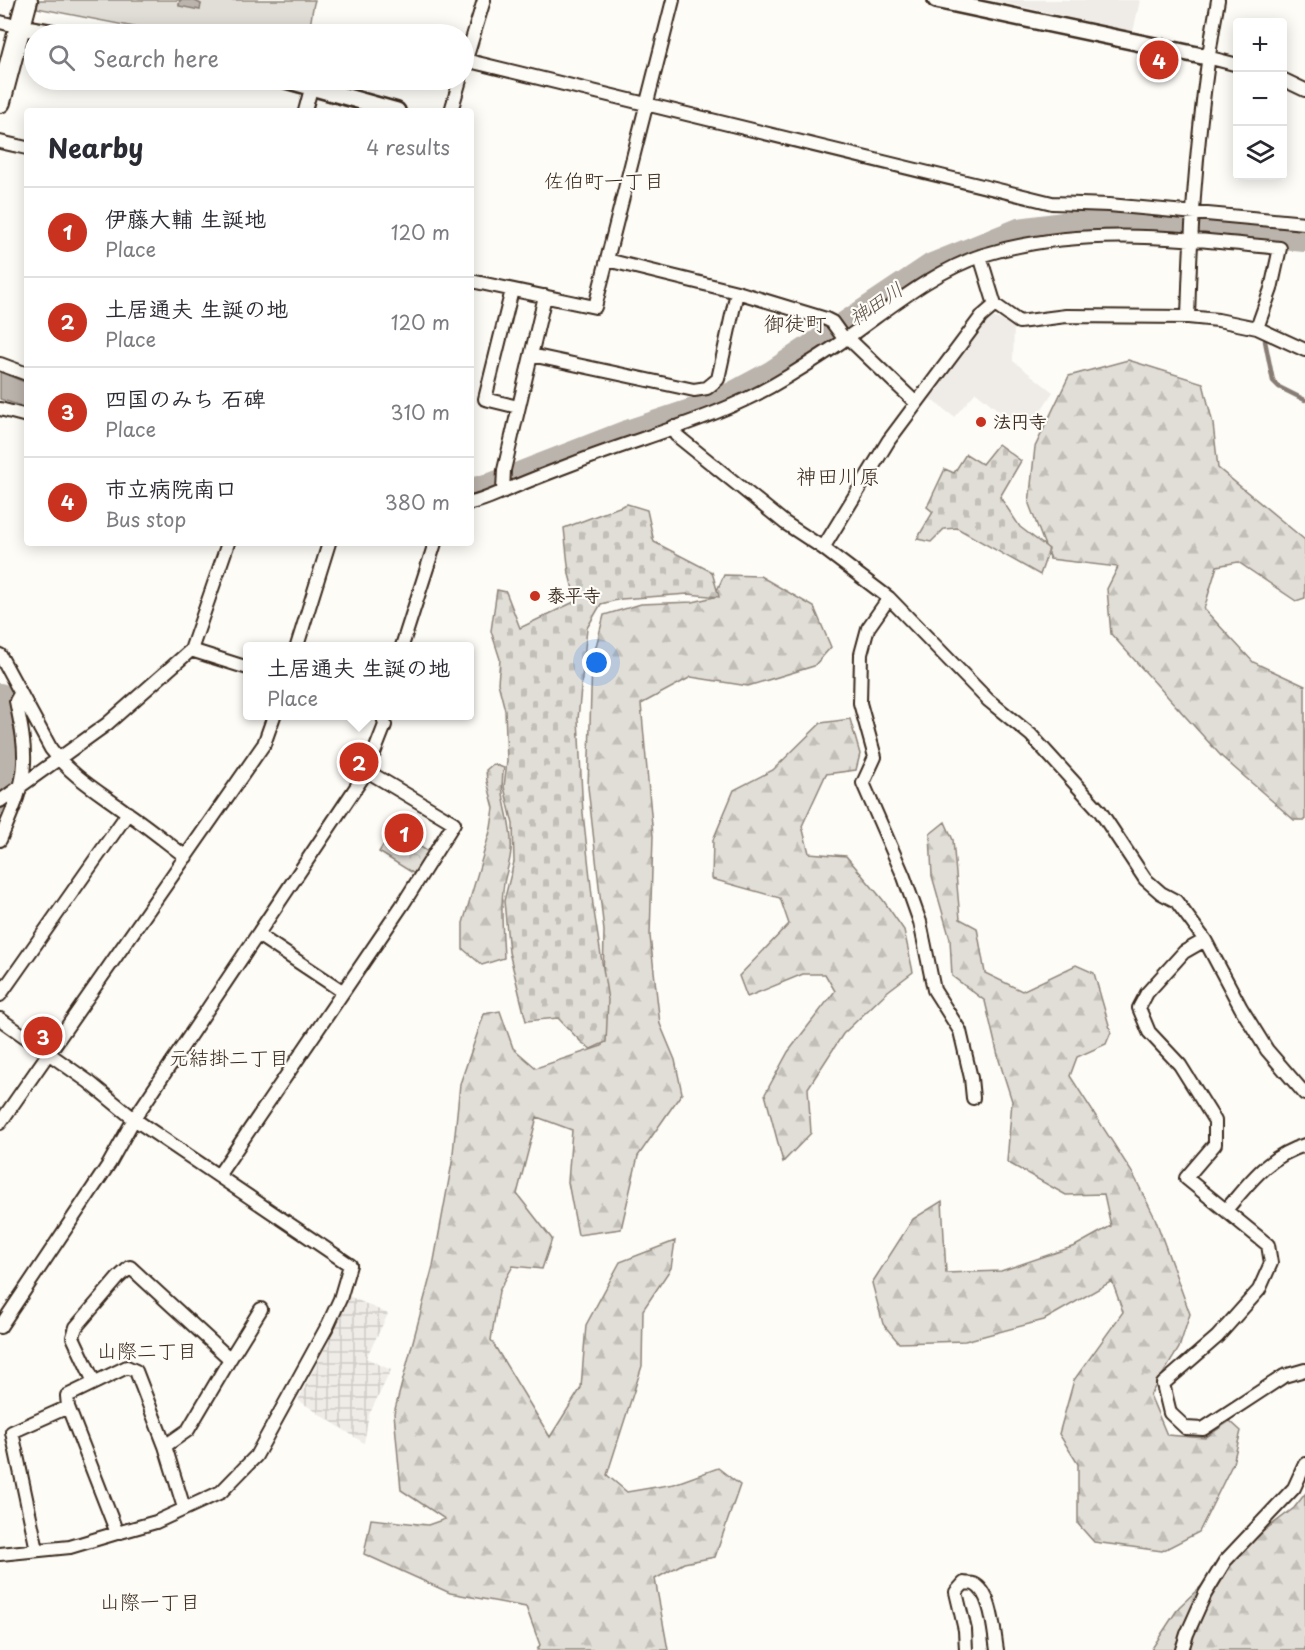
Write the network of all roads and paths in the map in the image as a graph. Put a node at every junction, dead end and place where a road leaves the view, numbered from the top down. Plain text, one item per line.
1 (27, 0) edge
2 (484, 0) edge
3 (673, 0) edge
4 (936, 0) edge
5 (1218, 0) edge
6 (0, 22) edge
7 (20, 27) junction
8 (24, 28) edge
9 (474, 32) edge
10 (1208, 57) junction
11 (1233, 64) edge
12 (474, 65) edge
13 (1287, 81) edge
14 (311, 90) edge
15 (326, 90) edge
16 (457, 90) edge
17 (1305, 90) edge
18 (0, 102) edge
19 (647, 105) junction
20 (306, 108) edge
21 (387, 108) edge
22 (452, 108) edge
23 (0, 142) edge
24 (24, 147) edge
25 (1193, 215) junction
26 (1305, 223) edge
27 (1191, 237) junction
28 (980, 256) junction
29 (607, 260) junction
30 (474, 282) edge
31 (512, 290) junction
32 (737, 292) junction
33 (545, 296) junction
34 (995, 305) junction
35 (1188, 317) junction
36 (1257, 328) junction
37 (845, 338) junction
38 (1305, 350) edge
39 (531, 355) junction
40 (0, 364) edge
41 (24, 373) edge
42 (916, 403) junction
43 (518, 407) junction
44 (0, 409) edge
45 (24, 415) edge
46 (672, 428) junction
47 (503, 489) junction
48 (474, 502) edge
49 (227, 546) edge
50 (328, 546) edge
51 (434, 546) edge
52 (823, 548) junction
53 (889, 598) junction
54 (298, 642) edge
55 (403, 642) edge
56 (191, 650) junction
57 (0, 655) edge
58 (243, 666) edge
59 (20, 694) junction
60 (273, 720) edge
61 (384, 720) edge
62 (58, 759) junction
63 (367, 771) junction
64 (16, 791) junction
65 (0, 801) edge
66 (128, 813) junction
67 (0, 840) edge
68 (186, 857) junction
69 (258, 935) junction
70 (1206, 940) junction
71 (342, 992) junction
72 (0, 995) edge
73 (0, 1019) edge
74 (48, 1054) junction
75 (1305, 1094) edge
76 (974, 1098) dead end
77 (134, 1119) junction
78 (0, 1123) edge
79 (1305, 1145) edge
80 (219, 1176) junction
81 (1226, 1210) junction
82 (261, 1309) dead end
83 (0, 1328) edge
84 (230, 1359) junction
85 (1305, 1370) edge
86 (94, 1382) junction
87 (68, 1407) junction
88 (165, 1446) junction
89 (1305, 1464) edge
90 (184, 1508) junction
91 (117, 1533) junction
92 (37, 1550) junction
93 (0, 1554) edge
94 (966, 1650) edge
95 (997, 1650) edge
96 (1182, 1650) edge

1 - 7 highway
2 - 9 street
3 - 19 street
4 - 10 street
5 - 10 street
6 - 7 street
7 - 8 street
7 - 18 highway
10 - 11 street
10 - 25 street
12 - 19 street
13 - 17 street
14 - 20 street
15 - 21 street
16 - 22 street
19 - 25 street
19 - 29 street
23 - 24 street
25 - 26 street
25 - 27 street
27 - 28 street
27 - 35 street
27 - 36 street
28 - 34 street
28 - 37 street
29 - 32 street
29 - 33 street
30 - 31 street
31 - 33 street
31 - 43 street
32 - 37 street
32 - 39 street
33 - 39 street
34 - 35 street
34 - 42 street
35 - 36 street
36 - 38 street
37 - 42 street
37 - 46 street
39 - 43 street
40 - 41 street
42 - 52 street
43 - 47 street
44 - 45 street
46 - 47 street
46 - 52 street
47 - 48 street
49 - 56 street
50 - 54 street
51 - 55 street
52 - 53 street
53 - 70 street
53 - 76 street
56 - 58 street
56 - 62 street
57 - 59 street
59 - 62 street
59 - 64 street
60 - 68 street
61 - 63 street
62 - 64 street
62 - 66 street
63 - 69 street
63 - 71 street
64 - 65 street
64 - 67 street
66 - 68 street
66 - 72 street
68 - 74 street
69 - 71 street
69 - 77 street
70 - 75 street
70 - 81 street
71 - 80 street
73 - 74 street
74 - 77 street
74 - 78 street
77 - 80 street
77 - 83 street
79 - 81 street
80 - 90 street
81 - 85 street
82 - 84 street
84 - 86 street
84 - 88 street
86 - 87 street
86 - 88 street
87 - 91 street
87 - 92 street
88 - 90 street
89 - 96 street
90 - 91 street
91 - 92 street
92 - 93 street
94 - 95 street

